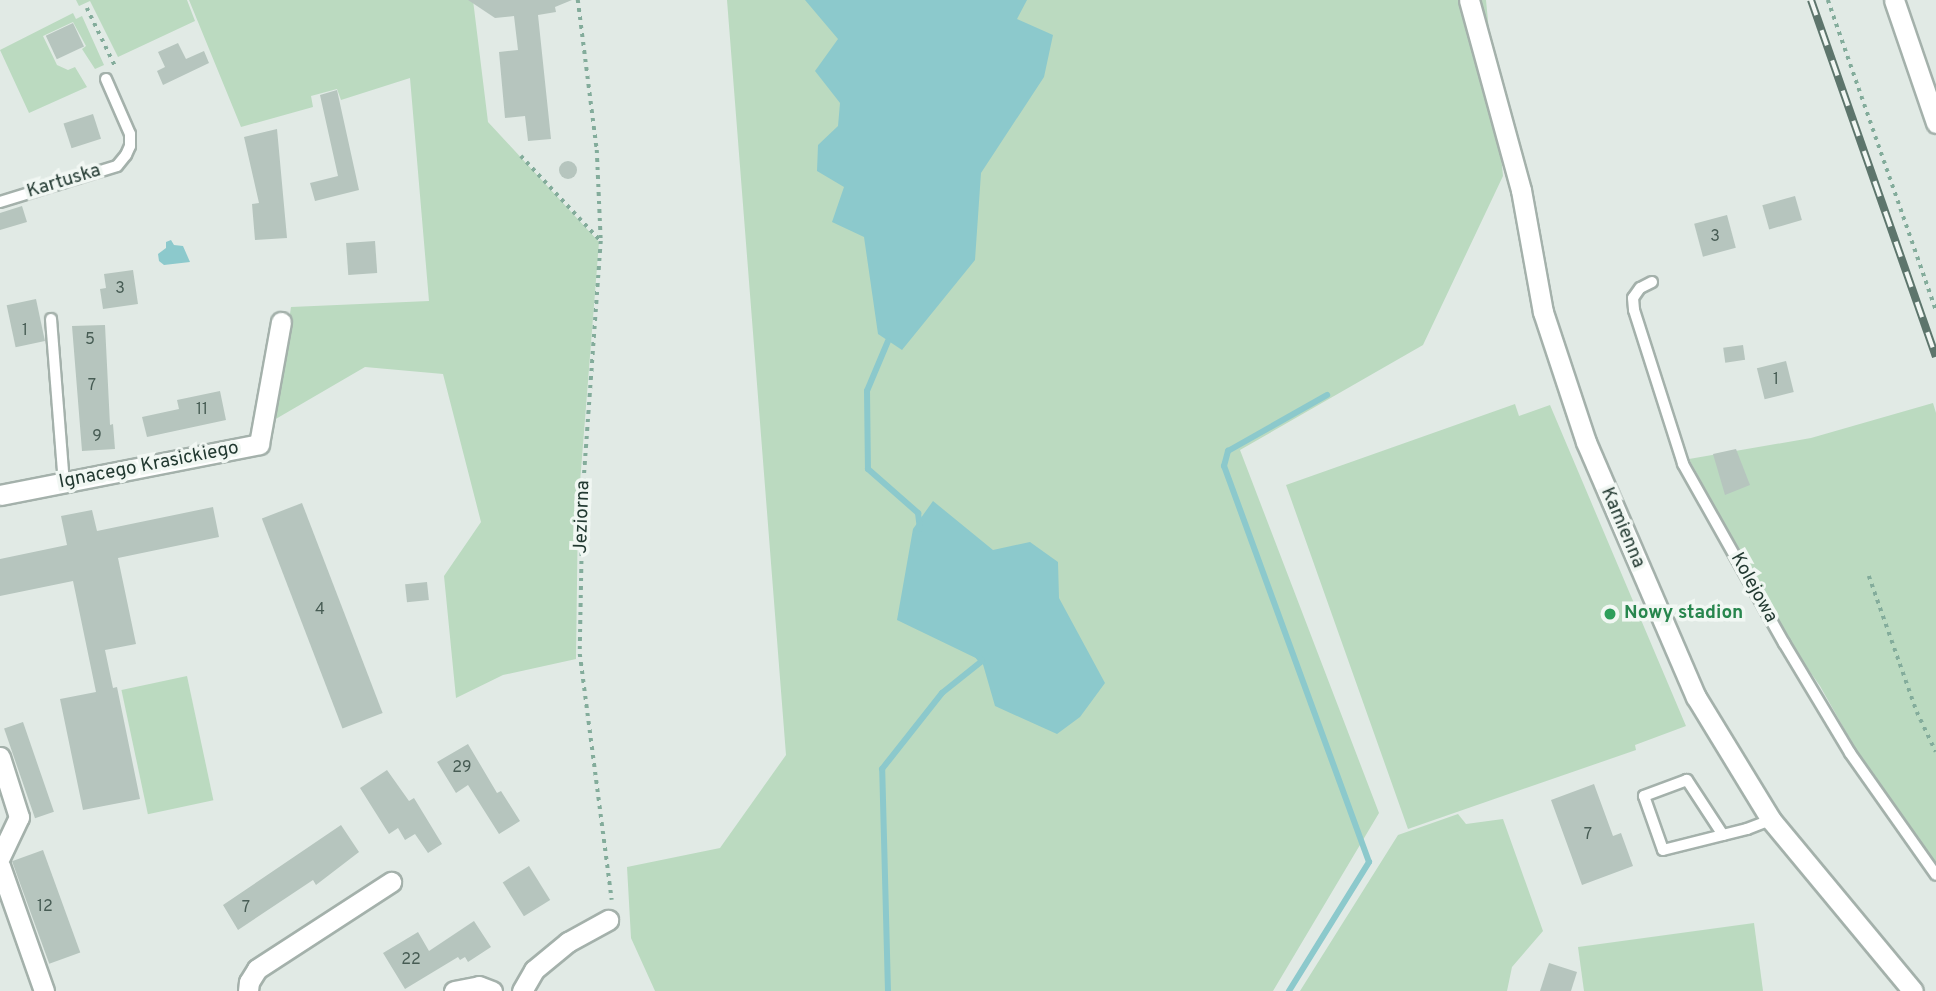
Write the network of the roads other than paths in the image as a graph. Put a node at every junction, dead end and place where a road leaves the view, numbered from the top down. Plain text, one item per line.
1 (1469, 0) edge
2 (1894, 0) edge
3 (106, 79) road end
4 (1936, 123) edge
5 (0, 202) edge
6 (1652, 282) dead end
7 (51, 319) dead end
8 (281, 322) dead end
9 (64, 484) junction
10 (0, 495) edge
11 (0, 757) edge
12 (1771, 820) junction
13 (1723, 835) junction
14 (0, 857) edge
15 (0, 866) edge
16 (1936, 875) edge
17 (391, 882) dead end
18 (608, 920) road end
19 (44, 991) edge
20 (248, 991) edge
21 (454, 991) edge
22 (492, 991) edge
23 (522, 991) edge
24 (1913, 991) edge

1 - 12 street, Kamienna
2 - 4 street
3 - 5 lane, Kartuska
6 - 16 lane, Kolejowa
7 - 9 lane
8 - 9 street, Ignacego Krasickiego
9 - 10 street, Ignacego Krasickiego
11 - 14 street
12 - 13 lane
12 - 24 street, Kamienna
13 - 13 lane
15 - 19 street
17 - 20 street
18 - 23 street
21 - 22 street

